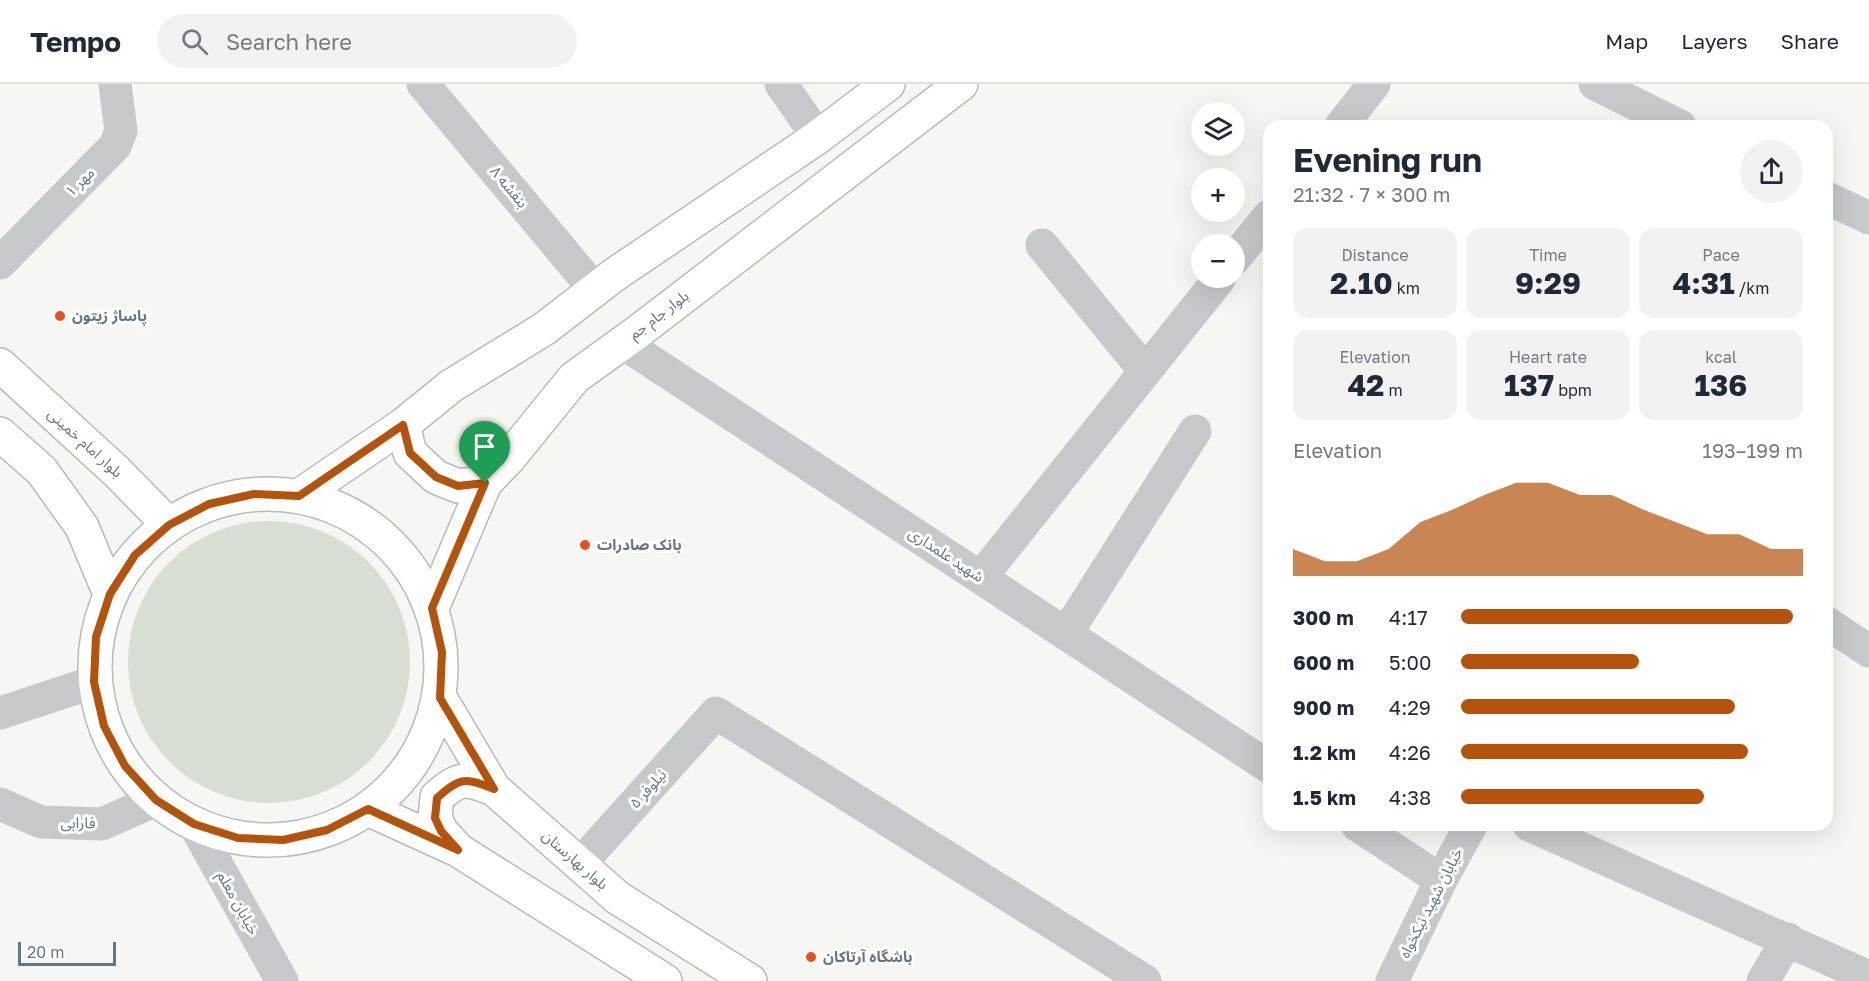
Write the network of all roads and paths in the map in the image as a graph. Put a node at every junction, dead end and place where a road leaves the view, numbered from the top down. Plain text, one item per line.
1 (114, 84) edge
2 (423, 84) edge
3 (781, 84) edge
4 (888, 84) edge
5 (961, 84) edge
6 (1374, 84) edge
7 (1595, 84) edge
8 (1346, 120) edge
9 (1668, 120) edge
10 (818, 137) junction
11 (1833, 204) edge
12 (1869, 218) edge
13 (1263, 223) edge
14 (1042, 245) dead end
15 (1245, 245) edge
16 (0, 263) edge
17 (1212, 288) edge
18 (596, 290) junction
19 (623, 343) junction
20 (0, 365) edge
21 (1145, 371) junction
22 (403, 425) junction
23 (1195, 431) dead end
24 (0, 434) edge
25 (485, 483) junction
26 (299, 496) junction
27 (169, 525) junction
28 (981, 577) junction
29 (110, 594) junction
30 (432, 608) junction
31 (1833, 627) edge
32 (1066, 633) junction
33 (1869, 651) edge
34 (94, 682) junction
35 (440, 698) junction
36 (0, 713) edge
37 (1263, 763) edge
38 (494, 789) junction
39 (156, 800) junction
40 (0, 804) edge
41 (368, 809) junction
42 (194, 824) junction
43 (1366, 831) edge
44 (1468, 831) edge
45 (1543, 831) edge
46 (458, 850) junction
47 (580, 864) junction
48 (1441, 880) junction
49 (1788, 939) junction
50 (1869, 977) edge
51 (282, 981) edge
52 (665, 981) edge
53 (750, 981) edge
54 (1145, 981) edge
55 (1392, 981) edge
56 (1764, 981) edge

1 - 16 street, مهر ۱
2 - 18 street, بنفشه ۸
3 - 10 street
4 - 10 main road
5 - 19 main road, بلوار جام جم
6 - 8 street
7 - 9 street
10 - 18 main road
11 - 12 street
13 - 15 street
14 - 21 street
17 - 21 street
18 - 22 main road
19 - 25 main road, بلوار جام جم
19 - 28 street, شهید علمداری
20 - 27 main road, بلوار امام خمینی
21 - 28 street
22 - 25 main road
22 - 26 main road
23 - 32 street
24 - 29 main road
25 - 30 main road, بلوار جام جم
26 - 27 main road
26 - 30 main road
27 - 29 main road
28 - 32 street, شهید علمداری
29 - 34 main road
30 - 35 main road
31 - 33 street
32 - 37 street, شهید علمداری
34 - 36 street
34 - 39 main road
35 - 38 main road, بلوار بهارستان
35 - 41 main road
38 - 46 main road
38 - 47 main road, بلوار بهارستان
39 - 40 street, فارابی
39 - 42 main road
41 - 42 main road
41 - 46 main road
42 - 51 street, خیابان معلم
43 - 48 street
44 - 48 street, خیابان شهید نیکخواه
45 - 49 street
46 - 52 main road
47 - 53 main road, بلوار بهارستان
47 - 54 street, نیلوفر ۵
48 - 55 street, خیابان شهید نیکخواه
49 - 50 street
49 - 56 street

